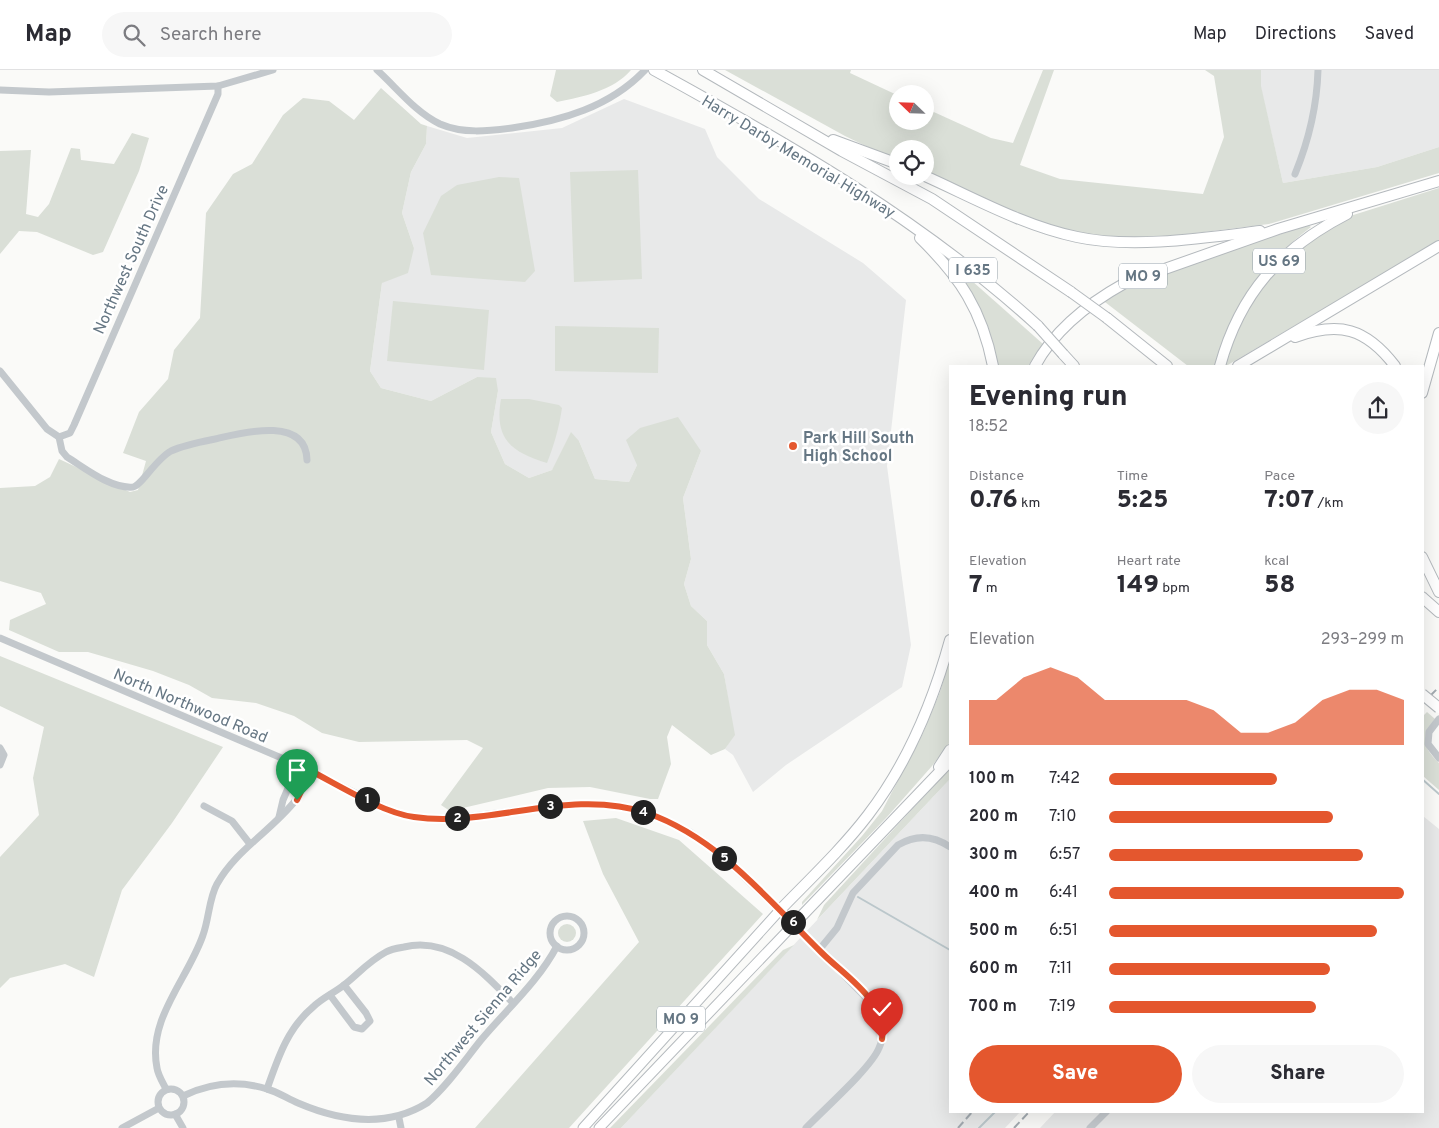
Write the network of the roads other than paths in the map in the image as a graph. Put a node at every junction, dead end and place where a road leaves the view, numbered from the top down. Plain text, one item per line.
1 (273, 70) edge
2 (645, 70) edge
3 (654, 70) edge
4 (703, 70) edge
5 (1318, 70) edge
6 (381, 72) edge
7 (218, 86) junction
8 (0, 90) edge
9 (808, 130) junction
10 (889, 161) edge
11 (1295, 174) dead end
12 (934, 180) edge
13 (1439, 181) edge
14 (1366, 204) junction
15 (905, 220) junction
16 (1278, 229) junction
17 (1439, 246) edge
18 (1439, 333) edge
19 (1273, 346) junction
20 (1164, 364) edge
21 (993, 365) edge
22 (1036, 365) edge
23 (1073, 365) edge
24 (1220, 365) edge
25 (1240, 365) edge
26 (1394, 365) edge
27 (0, 371) edge
28 (1424, 386) edge
29 (59, 437) junction
30 (307, 460) dead end
31 (1424, 561) edge
32 (1439, 592) edge
33 (1424, 599) edge
34 (1439, 612) edge
35 (0, 638) edge
36 (949, 644) edge
37 (1424, 696) edge
38 (1439, 708) edge
39 (1439, 719) edge
40 (0, 748) edge
41 (949, 752) edge
42 (1439, 758) edge
43 (949, 762) edge
44 (0, 765) edge
45 (298, 765) junction
46 (311, 771) junction
47 (930, 782) junction
48 (204, 806) dead end
49 (278, 819) junction
50 (250, 844) junction
51 (949, 846) edge
52 (780, 910) junction
53 (794, 924) junction
54 (557, 946) junction
55 (819, 950) junction
56 (344, 985) junction
57 (330, 995) junction
58 (513, 1003) junction
59 (267, 1089) junction
60 (166, 1090) junction
61 (183, 1096) junction
62 (159, 1108) junction
63 (1105, 1113) edge
64 (175, 1114) junction
65 (399, 1118) junction
66 (385, 1125) edge
67 (122, 1128) edge
68 (183, 1128) edge
69 (401, 1128) edge
70 (583, 1128) edge
71 (599, 1128) edge
72 (806, 1128) edge
73 (1090, 1128) edge

1 - 7 street
2 - 6 street
3 - 15 highway, Harry Darby Memorial Highway / I 635
4 - 9 highway, Harry Darby Memorial Highway / I 635
5 - 11 street
7 - 8 street
7 - 29 street, Northwest South Drive
9 - 10 highway
9 - 20 highway, Harry Darby Memorial Highway / I 635, bridge
12 - 16 highway
13 - 14 highway, MO 9
14 - 16 highway, MO 9
14 - 24 highway, US 69
15 - 21 highway
15 - 23 highway, Harry Darby Memorial Highway / I 635, bridge
16 - 22 highway, MO 9
17 - 19 highway
18 - 28 highway
19 - 25 highway
19 - 26 highway
27 - 29 street
29 - 30 street
31 - 32 highway
33 - 34 highway
35 - 45 street, North Northwood Road
36 - 52 highway, MO 9
37 - 38 highway, bridge
39 - 42 street
40 - 44 street
41 - 47 highway, MO 9
43 - 47 highway
45 - 46 street, North Northwood Road
45 - 49 street
46 - 49 street
46 - 52 street, North Northwood Road
47 - 53 highway, MO 9
48 - 50 street
49 - 50 street
50 - 60 street
51 - 55 street
52 - 53 street, North Northwood Road
52 - 70 main road, MO 9
53 - 55 street, North Northwood Road
53 - 71 main road, MO 9
54 - 54 street, Northwest Sienna Ridge
54 - 58 street, Northwest Sienna Ridge
55 - 72 street, North Northwood Road
56 - 57 street
56 - 57 street
56 - 58 street
57 - 59 street
58 - 65 street, Northwest Sienna Ridge
59 - 61 street, Northwest Sienna Ridge
59 - 66 street, Northwest Sienna Ridge
60 - 61 street
60 - 62 street
61 - 64 street
62 - 64 street
62 - 67 street
63 - 73 street
64 - 68 street
65 - 66 street, Northwest Sienna Ridge
65 - 69 street

